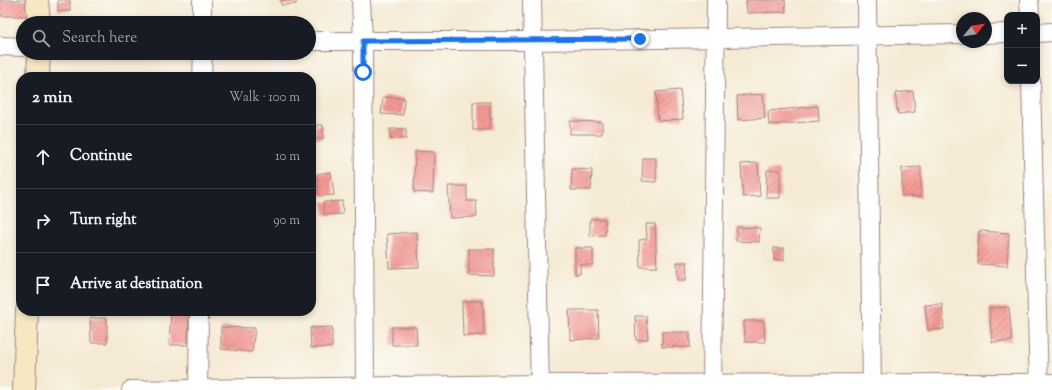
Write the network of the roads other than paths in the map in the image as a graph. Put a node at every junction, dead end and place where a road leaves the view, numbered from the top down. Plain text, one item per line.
1 (37, 0) edge
2 (202, 0) edge
3 (361, 0) edge
4 (532, 0) edge
5 (716, 0) edge
6 (867, 0) edge
7 (1029, 0) edge
8 (1030, 12) edge
9 (38, 16) edge
10 (202, 16) edge
11 (1052, 32) edge
12 (1004, 33) edge
13 (1040, 33) edge
14 (956, 34) edge
15 (992, 34) edge
16 (867, 36) junction
17 (716, 38) junction
18 (316, 41) edge
19 (363, 41) junction
20 (532, 41) junction
21 (0, 46) edge
22 (16, 47) edge
23 (39, 60) edge
24 (203, 60) edge
25 (38, 72) edge
26 (202, 72) edge
27 (1031, 84) edge
28 (27, 316) edge
29 (199, 316) edge
30 (1043, 385) edge
31 (540, 387) edge
32 (712, 387) edge
33 (872, 387) edge
34 (365, 388) edge
35 (198, 389) edge
36 (24, 390) edge
37 (131, 390) edge

1 - 9 street
2 - 10 street
3 - 19 street
4 - 20 street
5 - 17 street
6 - 16 street
7 - 8 street
11 - 13 street
12 - 15 street
14 - 16 street
16 - 17 street
16 - 33 street
17 - 20 street
17 - 32 street
18 - 19 street
19 - 20 street
19 - 34 street
20 - 31 street
21 - 22 street
23 - 25 street
24 - 26 street
27 - 30 street
28 - 36 street
29 - 35 street
30 - 33 street
31 - 32 street
31 - 34 street
32 - 33 street
34 - 35 street
35 - 37 street

